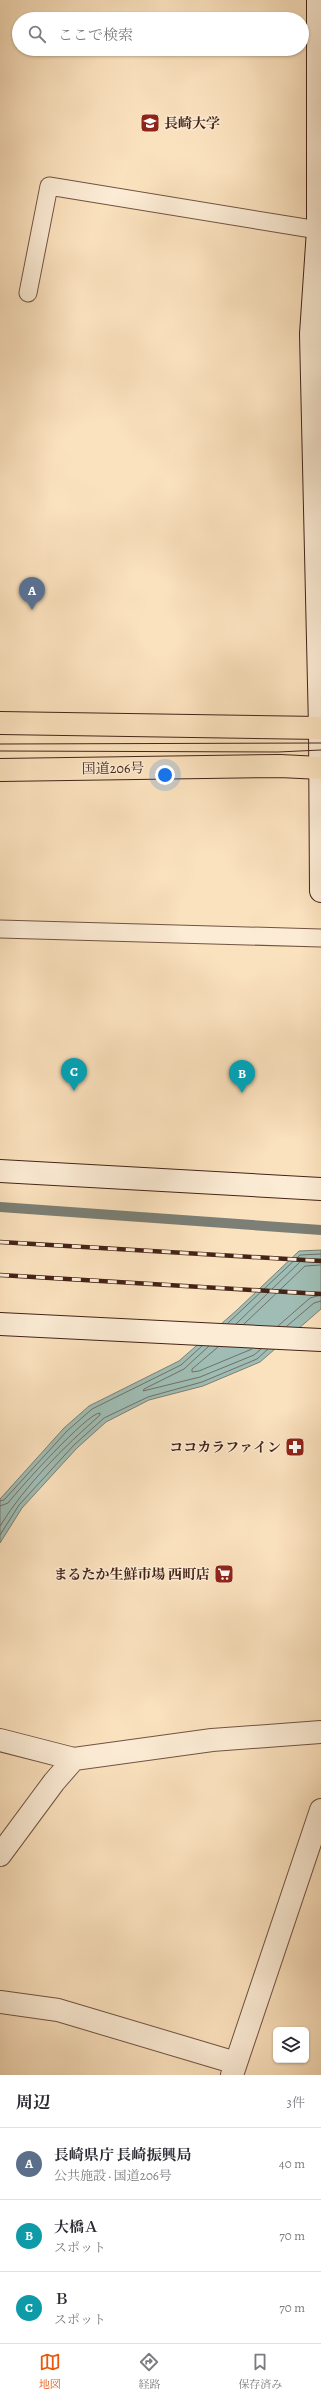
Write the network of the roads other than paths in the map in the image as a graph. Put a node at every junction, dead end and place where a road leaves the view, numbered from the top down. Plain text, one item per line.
1 (318, 0) edge
2 (318, 230) junction
3 (28, 293) dead end
4 (316, 334) edge
5 (0, 722) edge
6 (321, 728) edge
7 (321, 768) edge
8 (0, 770) edge
9 (321, 891) edge
10 (0, 929) edge
11 (321, 938) edge
12 (0, 1171) edge
13 (321, 1189) edge
14 (0, 1324) edge
15 (321, 1340) edge
16 (321, 1732) edge
17 (0, 1740) edge
18 (74, 1759) junction
19 (321, 1810) edge
20 (0, 1856) edge
21 (0, 2002) edge
22 (234, 2069) edge

1 - 2 street
2 - 3 lane
2 - 4 street
4 - 6 street
5 - 6 highway
6 - 7 street
7 - 8 highway, 国道206号
7 - 9 street
10 - 11 lane
12 - 13 street
14 - 15 street
16 - 18 street
17 - 18 street
18 - 20 street
19 - 22 street
21 - 22 street

